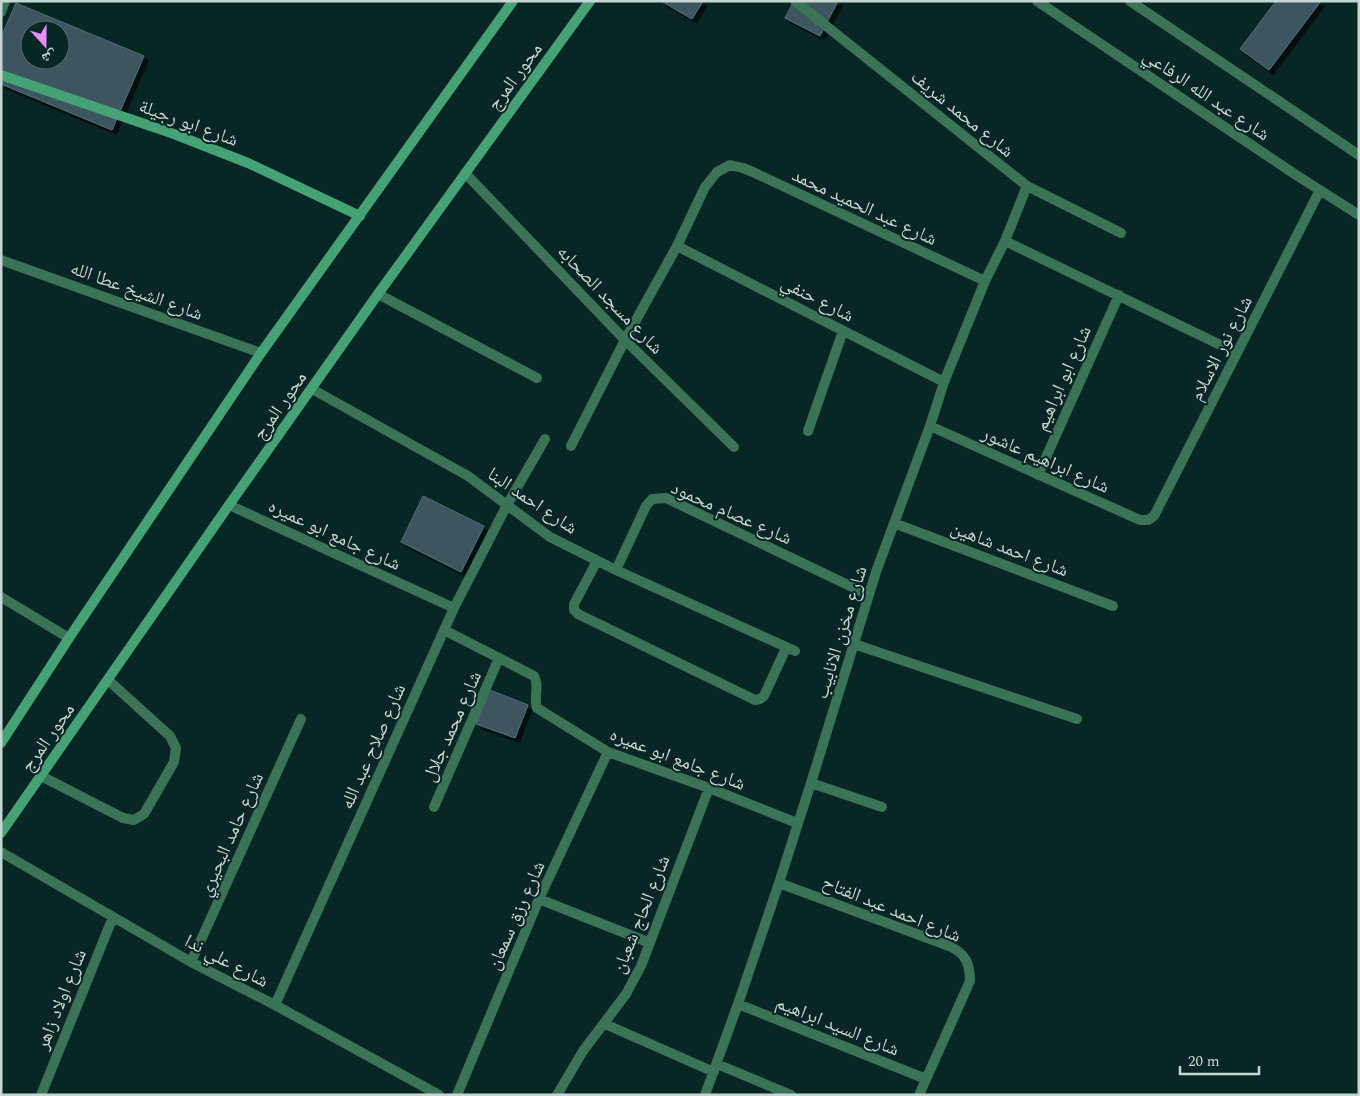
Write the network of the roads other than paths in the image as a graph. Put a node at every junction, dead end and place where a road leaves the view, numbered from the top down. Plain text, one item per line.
1 (5, 1) edge
2 (513, 1) edge
3 (590, 1) edge
4 (795, 1) edge
5 (1037, 1) edge
6 (1130, 1) edge
7 (1, 12) edge
8 (1, 75) edge
9 (1359, 156) edge
10 (465, 174) junction
11 (1026, 186) junction
12 (1320, 190) junction
13 (1359, 215) edge
14 (360, 216) junction
15 (1121, 233) dead end
16 (1005, 241) junction
17 (677, 246) junction
18 (1, 260) edge
19 (985, 281) junction
20 (378, 294) junction
21 (1118, 295) junction
22 (843, 331) junction
23 (625, 340) junction
24 (1238, 353) junction
25 (261, 354) junction
26 (537, 378) dead end
27 (944, 382) junction
28 (312, 389) junction
29 (930, 426) junction
30 (808, 431) dead end
31 (545, 439) dead end
32 (571, 446) dead end
33 (734, 447) dead end
34 (1038, 475) junction
35 (229, 505) junction
36 (507, 505) junction
37 (1148, 520) joint
38 (894, 523) junction
39 (598, 561) junction
40 (616, 570) junction
41 (869, 595) junction
42 (1, 597) edge
43 (1113, 606) dead end
44 (454, 608) junction
45 (444, 630) junction
46 (69, 638) junction
47 (854, 644) junction
48 (500, 658) junction
49 (108, 680) junction
50 (301, 719) dead end
51 (1077, 719) dead end
52 (1, 742) edge
53 (608, 752) junction
54 (41, 776) junction
55 (811, 783) junction
56 (708, 788) junction
57 (434, 807) dead end
58 (882, 807) dead end
59 (798, 823) junction
60 (1, 834) edge
61 (1, 852) edge
62 (779, 883) junction
63 (539, 899) junction
64 (113, 917) junction
65 (650, 943) junction
66 (191, 962) junction
67 (738, 1004) junction
68 (275, 1005) junction
69 (604, 1024) junction
70 (715, 1068) junction
71 (926, 1078) junction
72 (41, 1095) edge
73 (439, 1095) edge
74 (457, 1095) edge
75 (556, 1095) edge
76 (705, 1095) edge
77 (791, 1095) edge
78 (919, 1095) edge

1 - 7 street
2 - 14 main road, محور المرج
3 - 10 main road, محور المرج
4 - 11 street, شارع محمد شريف
5 - 12 street, شارع عبد الله الرفاعي
6 - 9 street, شارع عبد الله الرفاعي
8 - 14 main road, شارع ابو رجيلة
10 - 20 main road, محور المرج
10 - 23 street, شارع مسجد الصحابه
11 - 15 street, شارع محمد شريف
11 - 16 street, شارع مخزن الانابيب
12 - 13 street, شارع عبد الله الرفاعي
12 - 24 street, شارع نور الاسلام
14 - 25 main road, محور المرج
16 - 19 street, شارع مخزن الانابيب
16 - 21 street
17 - 19 street, شارع عبد الحميد محمد
17 - 22 street, شارع حنفي
17 - 23 street
18 - 25 street, شارع الشيخ عطا الله
19 - 27 street, شارع مخزن الانابيب
20 - 26 street
20 - 28 main road, محور المرج
21 - 24 street
21 - 34 street, شارع ابو ابراهيم
22 - 27 street, شارع حنفي
22 - 30 street
23 - 32 street
23 - 33 street, شارع مسجد الصحابه
24 - 37 street, شارع نور الاسلام
25 - 46 main road, محور المرج
27 - 29 street, شارع مخزن الانابيب
28 - 35 main road, محور المرج
28 - 36 street, شارع احمد البنا
29 - 34 street, شارع ابراهيم عاشور
29 - 38 street, شارع مخزن الانابيب
31 - 36 street, شارع صلاح عبد الله
34 - 37 street, شارع ابراهيم عاشور
35 - 44 street, شارع جامع ابو عميره
35 - 49 main road, محور المرج
36 - 39 street, شارع احمد البنا
36 - 44 street, شارع صلاح عبد الله
38 - 41 street, شارع مخزن الانابيب
38 - 43 street, شارع احمد شاهين
39 - 40 street, شارع احمد البنا
39 - 40 street, شارع احمد البنا
40 - 41 street, شارع عصام محمود
41 - 47 street, شارع مخزن الانابيب
42 - 46 street
44 - 45 street, شارع صلاح عبد الله
45 - 48 street, شارع جامع ابو عميره
45 - 68 street, شارع صلاح عبد الله
46 - 52 main road, محور المرج
47 - 51 street
47 - 55 street, شارع مخزن الانابيب
48 - 53 street, شارع جامع ابو عميره
48 - 57 street, شارع محمد جلال
49 - 54 main road, محور المرج
49 - 54 street
50 - 66 street, شارع حامد البحيري
53 - 56 street, شارع جامع ابو عميره
53 - 63 street, شارع رزق سمعان
54 - 60 main road, محور المرج
55 - 58 street
55 - 59 street, شارع مخزن الانابيب
56 - 59 street, شارع جامع ابو عميره
56 - 65 street, شارع الحاج شعبان
59 - 62 street, شارع مخزن الانابيب
61 - 64 street, شارع علي ندا
62 - 67 street, شارع مخزن الانابيب
62 - 71 street, شارع احمد عبد الفتاح
63 - 65 street
63 - 74 street, شارع رزق سمعان
64 - 66 street, شارع علي ندا
64 - 72 street, شارع اولاد زاهر
65 - 69 street, شارع الحاج شعبان
66 - 68 street, شارع علي ندا
67 - 70 street, شارع مخزن الانابيب
67 - 71 street, شارع السيد ابراهيم
68 - 73 street, شارع علي ندا
69 - 70 street
69 - 75 street, شارع الحاج شعبان
70 - 76 street, شارع مخزن الانابيب
70 - 77 street
71 - 78 street, شارع احمد عبد الفتاح

